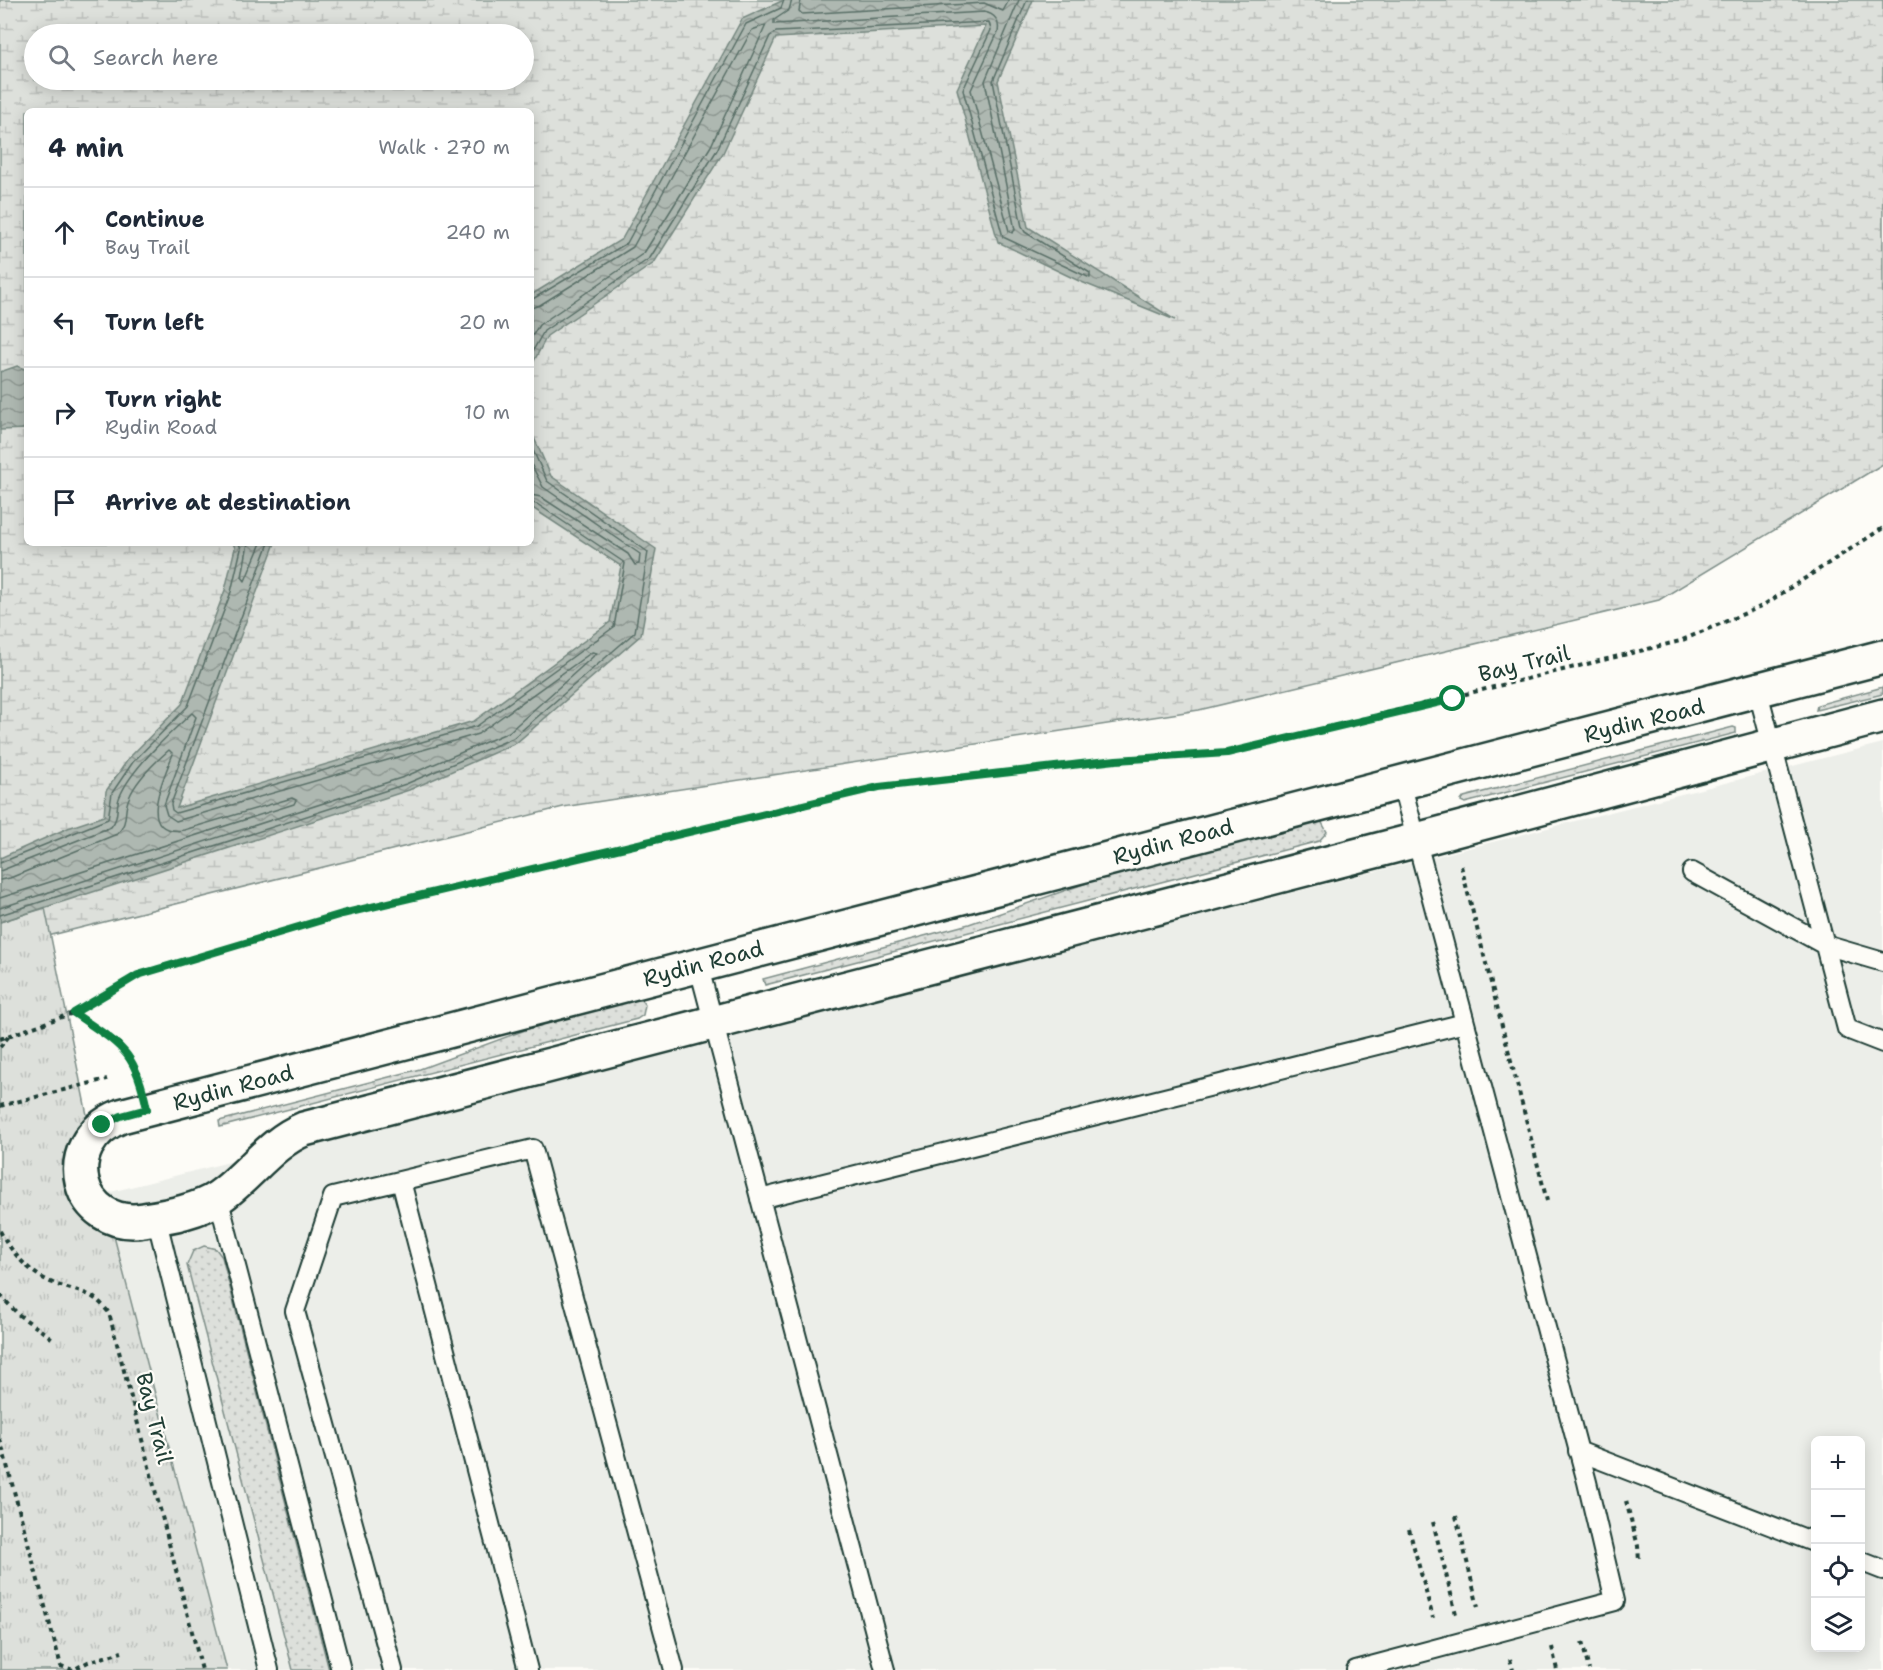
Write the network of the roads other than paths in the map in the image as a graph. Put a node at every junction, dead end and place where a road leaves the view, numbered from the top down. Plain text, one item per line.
1 (1883, 657) edge
2 (1758, 692) junction
3 (1883, 716) edge
4 (1772, 744) junction
5 (1401, 782) junction
6 (1417, 840) junction
7 (1692, 872) dead end
8 (1825, 945) junction
9 (1883, 962) edge
10 (698, 964) junction
11 (713, 1023) junction
12 (1465, 1023) junction
13 (1883, 1043) edge
14 (400, 1181) junction
15 (218, 1197) junction
16 (760, 1199) junction
17 (156, 1217) junction
18 (1578, 1451) junction
19 (1811, 1541) edge
20 (1865, 1563) edge
21 (1883, 1570) edge
22 (269, 1670) edge
23 (341, 1670) edge
24 (393, 1670) edge
25 (528, 1670) edge
26 (674, 1670) edge
27 (885, 1670) edge
28 (1356, 1670) edge

1 - 2 street, Rydin Road
2 - 4 lane
2 - 5 street, Rydin Road
3 - 4 street, Rydin Road
4 - 6 street, Rydin Road
4 - 8 lane
5 - 6 lane
5 - 10 street, Rydin Road
6 - 11 street, Rydin Road
6 - 12 lane
7 - 8 lane
8 - 9 lane
8 - 13 lane
10 - 11 lane
10 - 17 street, Rydin Road
11 - 15 street, Rydin Road
11 - 16 lane
12 - 16 lane
12 - 18 lane
14 - 24 lane
14 - 25 lane
14 - 26 lane
15 - 17 street, Rydin Road
15 - 23 lane
16 - 27 lane
17 - 22 lane
18 - 19 lane
18 - 28 lane
20 - 21 lane

